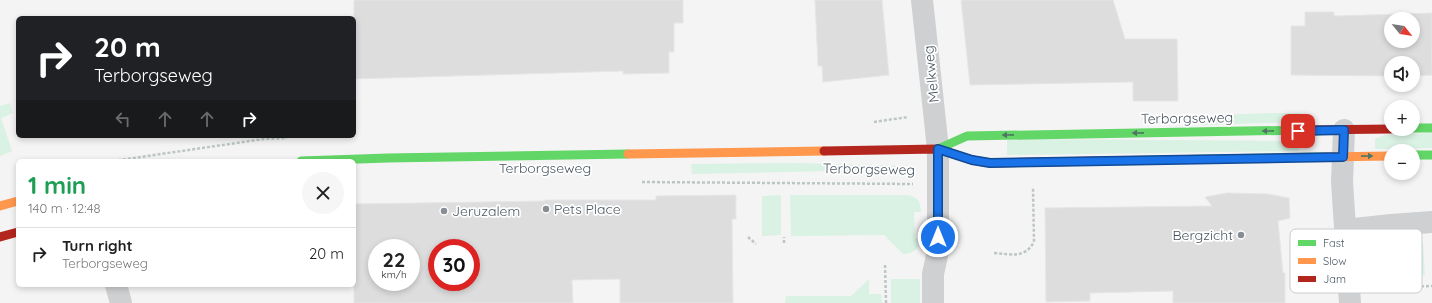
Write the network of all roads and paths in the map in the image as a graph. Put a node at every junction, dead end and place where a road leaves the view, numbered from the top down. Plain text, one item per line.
1 (922, 0) edge
2 (1420, 128) edge
3 (1432, 128) edge
4 (1384, 129) edge
5 (1344, 130) junction
6 (938, 149) junction
7 (1420, 155) edge
8 (1432, 155) edge
9 (1384, 156) edge
10 (1343, 157) junction
11 (356, 159) edge
12 (635, 182) dead end
13 (938, 184) junction
14 (1033, 185) dead end
15 (16, 201) edge
16 (0, 206) edge
17 (1432, 222) edge
18 (1345, 229) edge
19 (1354, 229) edge
20 (16, 233) edge
21 (0, 237) edge
22 (784, 237) dead end
23 (748, 238) dead end
24 (784, 243) dead end
25 (756, 244) dead end
26 (994, 253) dead end
27 (885, 265) dead end
28 (1422, 286) edge
29 (1432, 286) edge
30 (117, 287) edge
31 (1349, 293) edge
32 (121, 303) edge
33 (886, 303) edge
34 (934, 303) edge
35 (1350, 303) edge

1 - 6 street, Melkweg
2 - 3 main road
4 - 5 main road, Terborgseweg
5 -> 6 main road, Terborgseweg
5 - 10 street
6 - 10 main road, Terborgseweg
6 - 11 main road, Terborgseweg
6 - 13 street, Melkweg
7 - 8 main road
10 -> 9 main road, Terborgseweg
10 - 18 street
12 - 13 path, Terborgseweg
13 - 34 street, Melkweg
14 - 26 path
15 - 16 main road
17 - 19 street
20 - 21 main road
22 - 24 path
23 - 25 path
27 - 33 path
28 - 29 path
30 - 32 street
31 - 35 street

